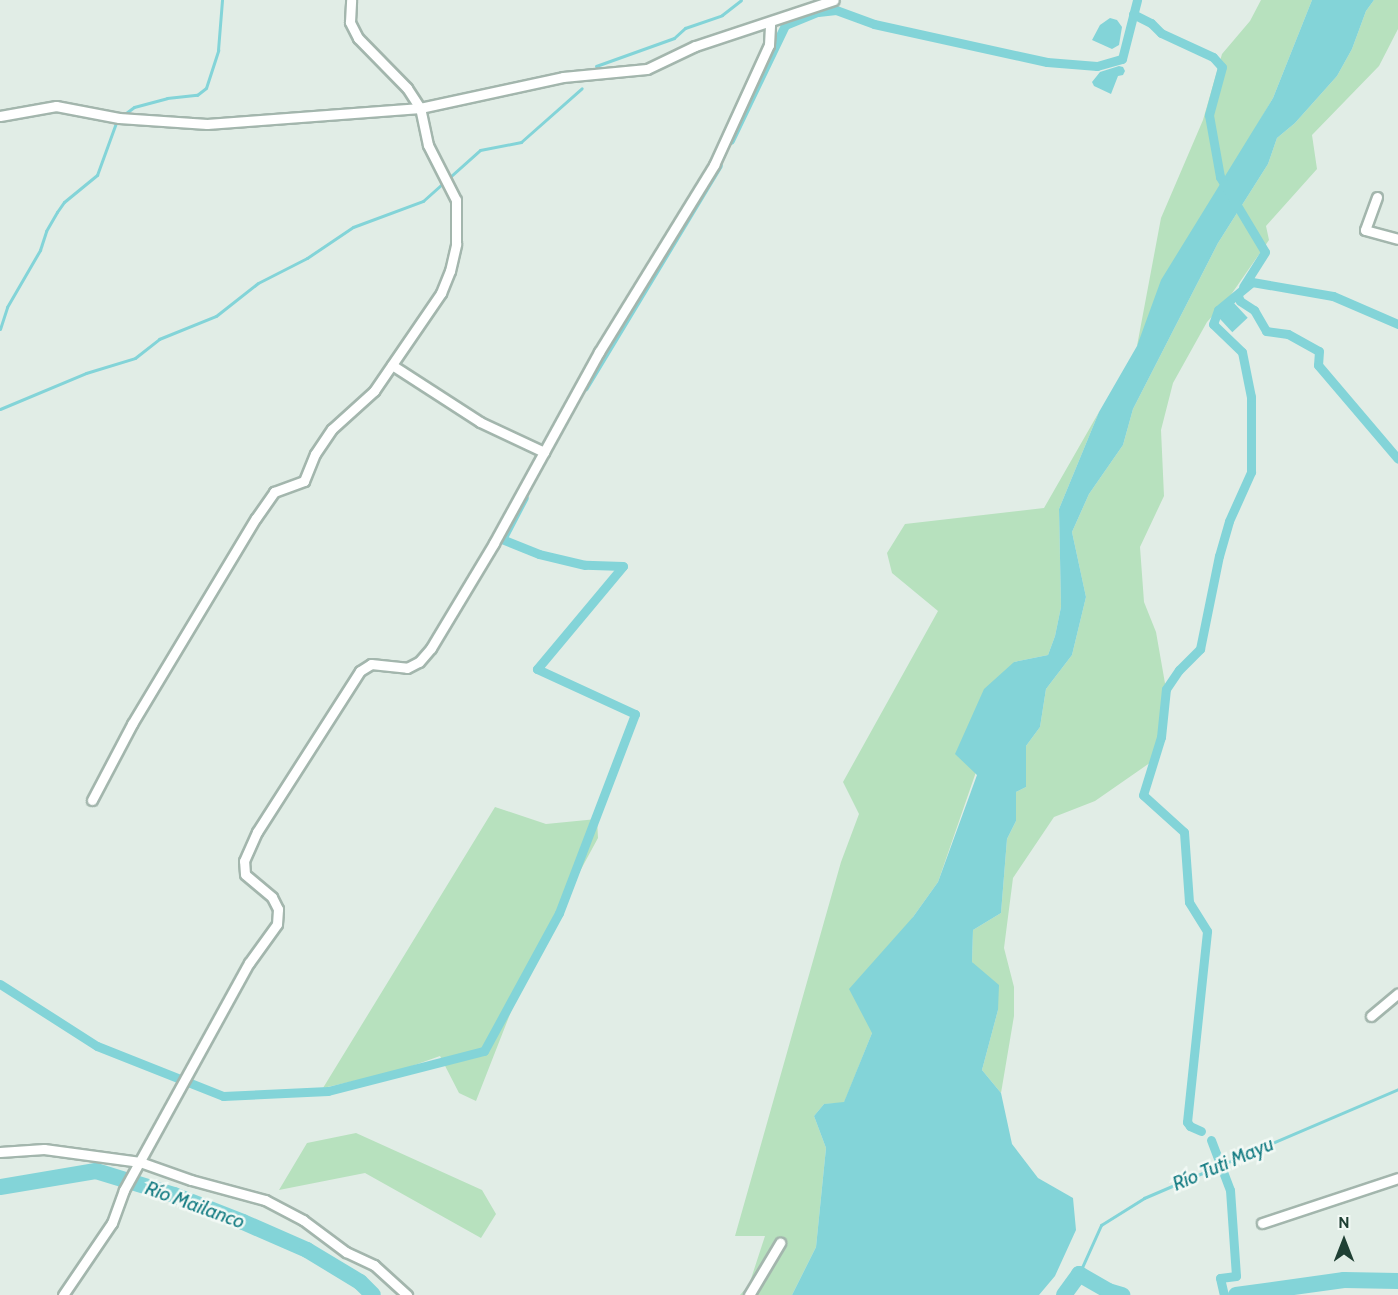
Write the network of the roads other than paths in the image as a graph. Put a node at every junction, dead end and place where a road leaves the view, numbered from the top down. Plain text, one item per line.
1 (351, 0) edge
2 (834, 0) edge
3 (770, 24) junction
4 (420, 108) junction
5 (0, 116) edge
6 (1377, 197) dead end
7 (1398, 239) edge
8 (392, 365) junction
9 (544, 452) junction
10 (92, 800) dead end
11 (1398, 993) edge
12 (1371, 1016) dead end
13 (0, 1152) edge
14 (140, 1162) junction
15 (1398, 1178) edge
16 (1262, 1223) dead end
17 (780, 1243) dead end
18 (63, 1295) edge
19 (407, 1295) edge
20 (749, 1295) edge

1 - 4 street
2 - 3 street
3 - 4 street
3 - 9 street
4 - 5 street
4 - 8 street
6 - 7 street
8 - 9 street
8 - 10 street
9 - 14 street
11 - 12 street
13 - 14 street
14 - 18 street
14 - 19 street
15 - 16 street
17 - 20 street

